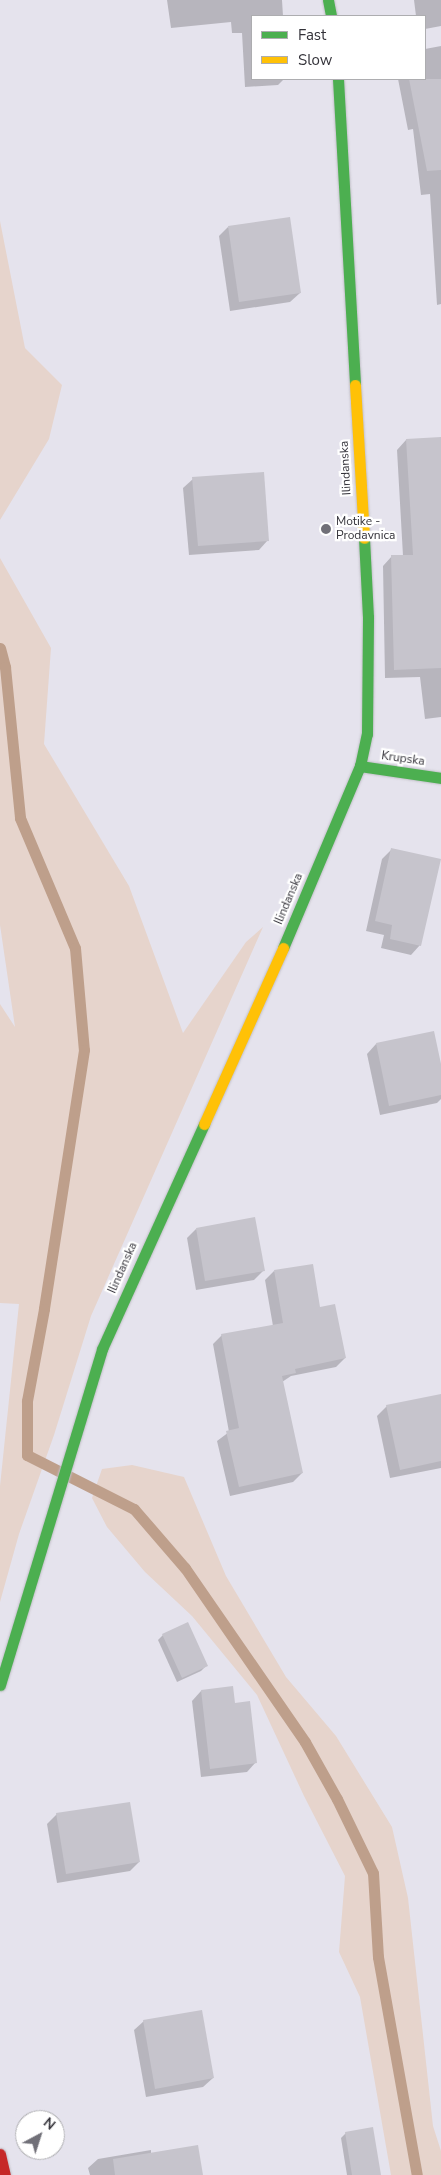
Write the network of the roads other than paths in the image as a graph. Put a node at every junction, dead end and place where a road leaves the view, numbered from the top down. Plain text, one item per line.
1 (328, 0) edge
2 (331, 15) edge
3 (338, 80) edge
4 (360, 766) junction
5 (441, 778) edge
6 (0, 1685) edge
7 (0, 2154) edge
8 (5, 2175) edge

1 - 2 street
3 - 4 street, Ilindanska
4 - 5 street, Krupska
4 - 6 street, Ilindanska
7 - 8 street

